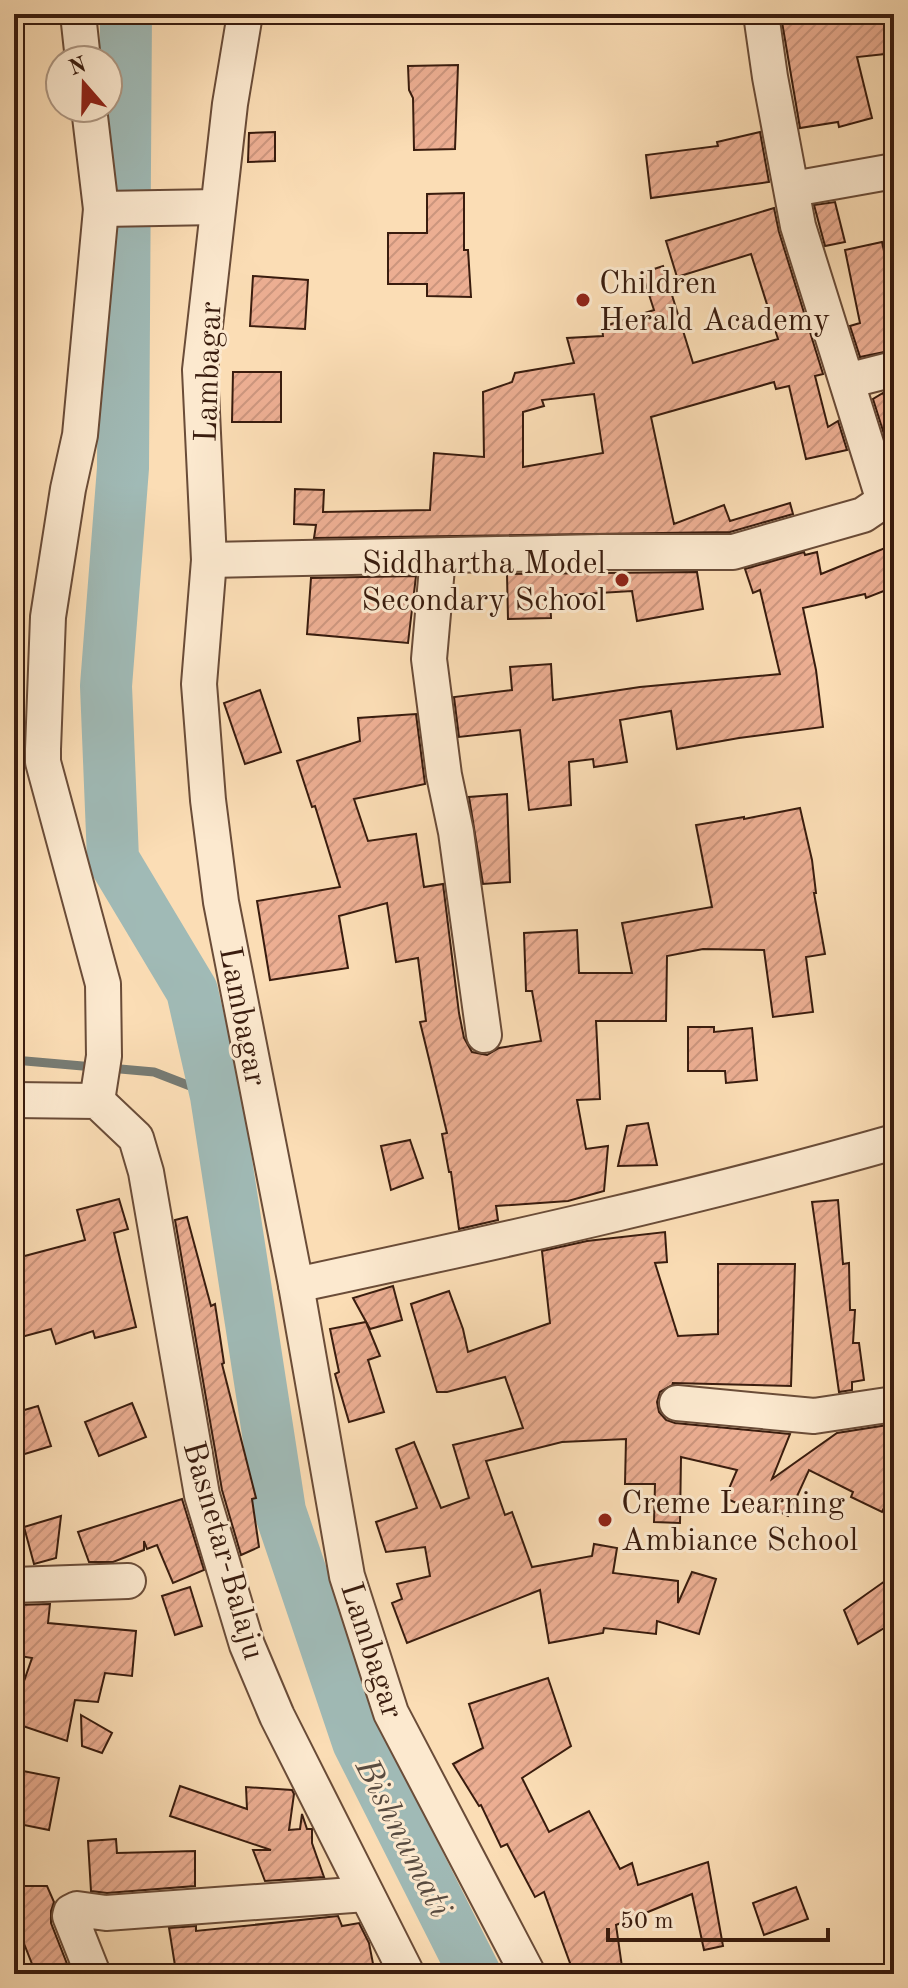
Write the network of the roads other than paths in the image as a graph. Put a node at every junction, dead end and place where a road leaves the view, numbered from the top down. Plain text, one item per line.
1 (78, 14) edge
2 (245, 14) edge
3 (761, 14) edge
4 (81, 44) edge
5 (92, 124) edge
6 (894, 171) edge
7 (793, 189) junction
8 (218, 207) junction
9 (109, 209) junction
10 (894, 369) edge
11 (847, 381) junction
12 (889, 497) edge
13 (438, 556) junction
14 (209, 560) junction
15 (484, 1035) dead end
16 (99, 1081) junction
17 (14, 1100) edge
18 (894, 1142) edge
19 (296, 1285) junction
20 (677, 1403) dead end
21 (894, 1404) edge
22 (128, 1581) dead end
23 (14, 1585) edge
24 (366, 1894) junction
25 (93, 1974) edge
26 (407, 1974) edge
27 (528, 1974) edge

1 - 4 street
2 - 8 street, Lambagar
3 - 7 street
5 - 9 street
6 - 7 street
7 - 11 street
8 - 9 street
8 - 14 street, Lambagar
9 - 16 street
10 - 11 street
11 - 12 street
12 - 13 street
13 - 14 street
13 - 15 street
14 - 19 street, Lambagar
16 - 17 street
16 - 24 street, Basnetar-Balaju
18 - 19 street
19 - 27 street, Lambagar
20 - 21 street
22 - 23 street
24 - 25 street
24 - 26 street, Basnetar-Balaju

